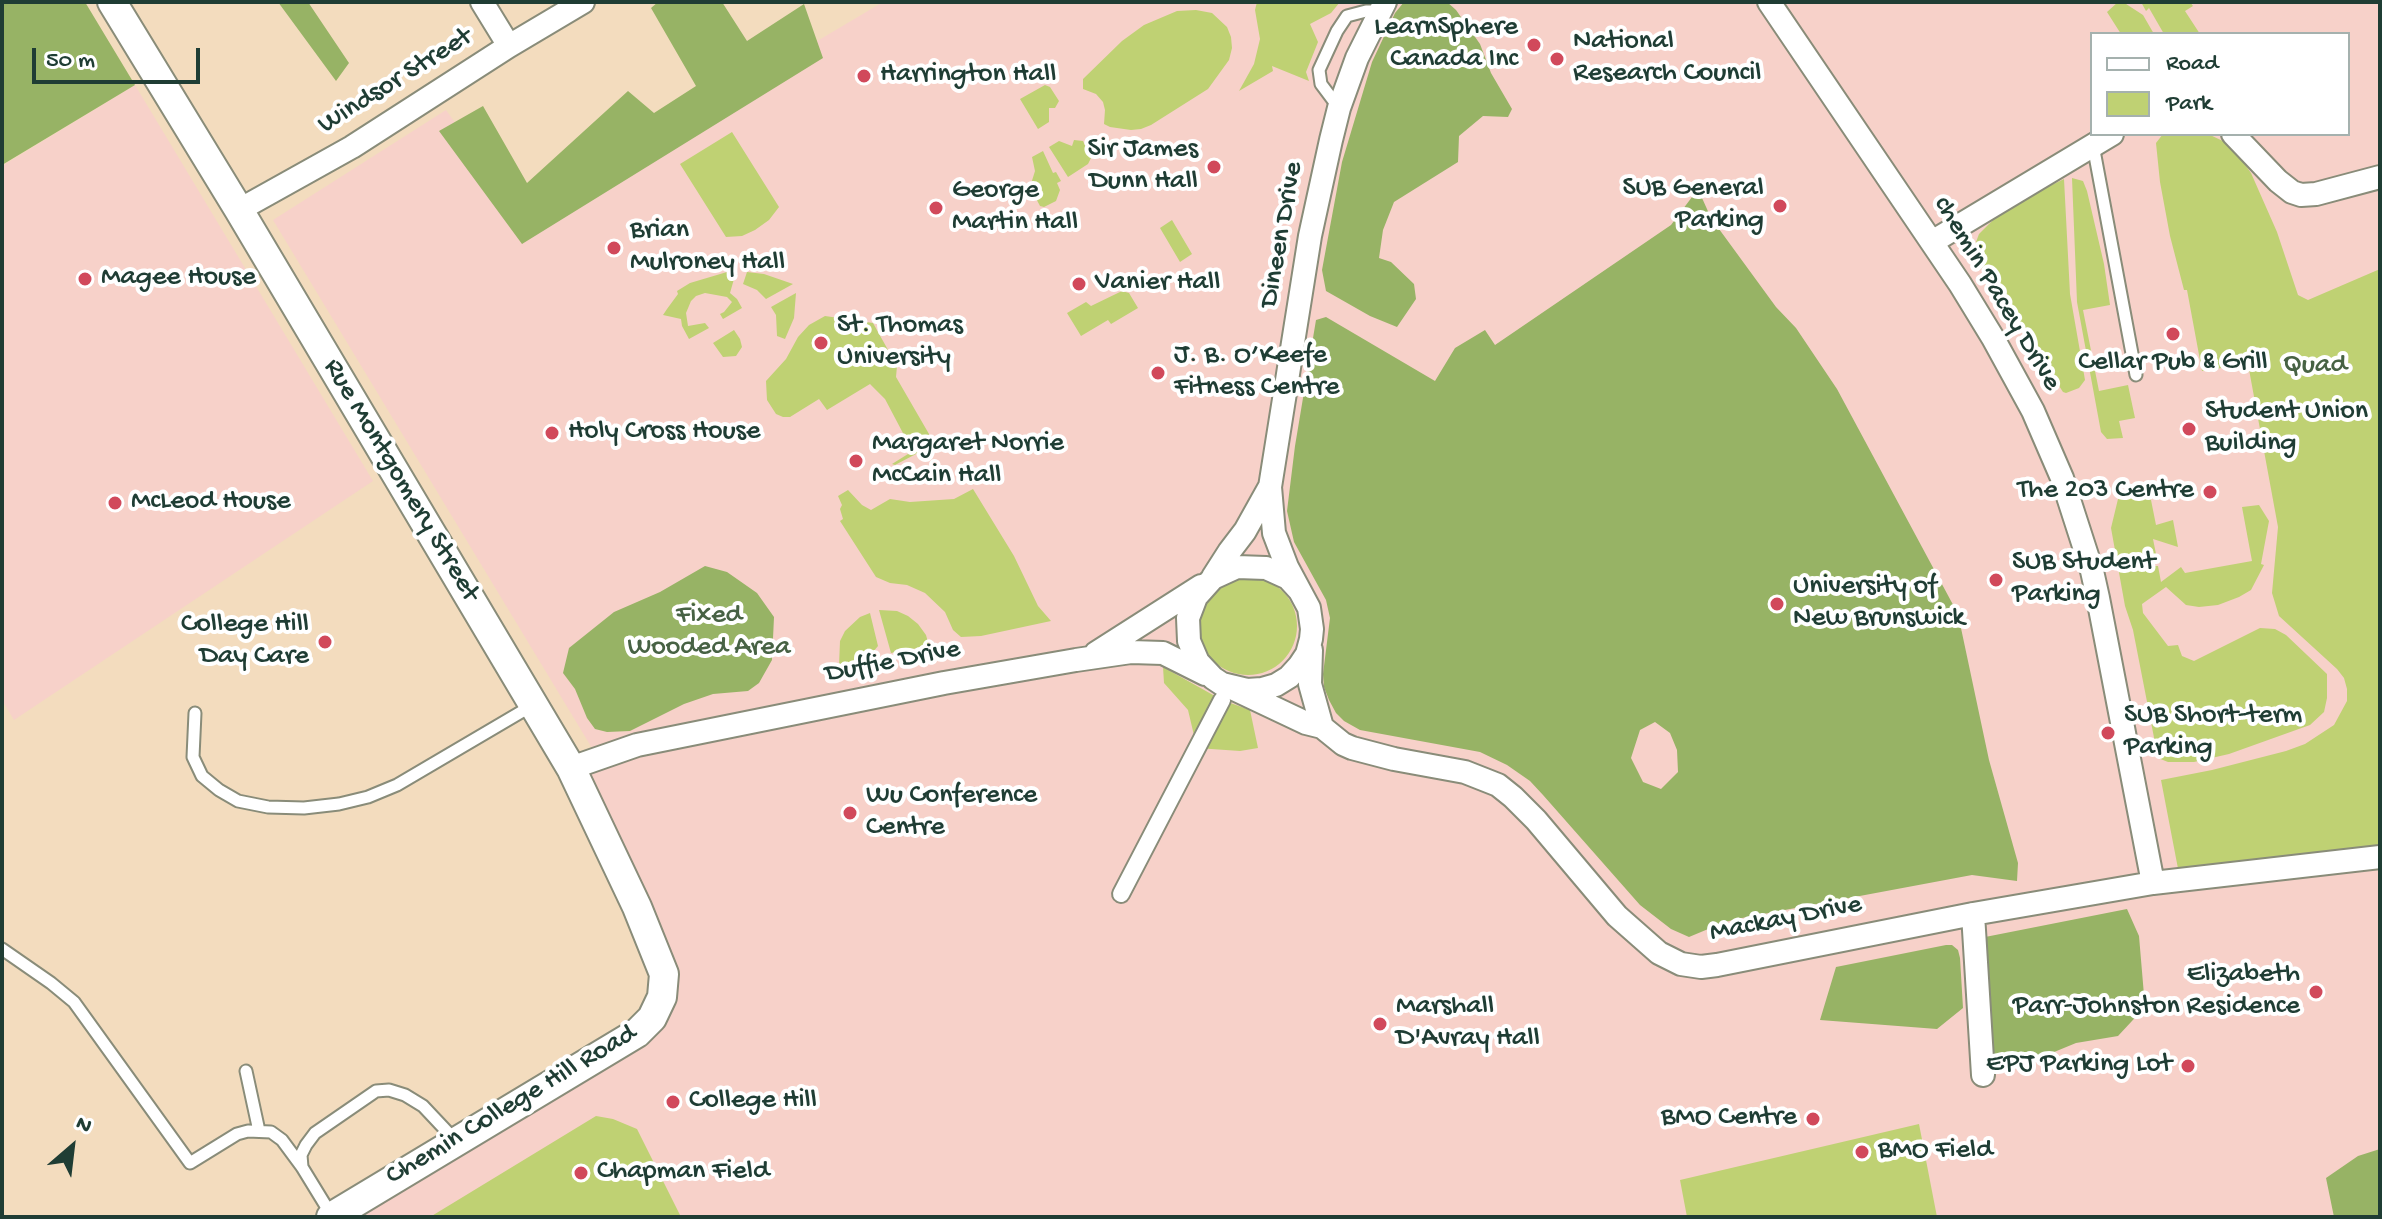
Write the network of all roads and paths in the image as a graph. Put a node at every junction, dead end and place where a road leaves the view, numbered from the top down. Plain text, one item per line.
1 (112, 2) edge
2 (482, 2) edge
3 (583, 2) edge
4 (1769, 2) edge
5 (1382, 7) edge
6 (509, 46) junction
7 (1339, 108) junction
8 (2235, 136) edge
9 (2102, 139) edge
10 (2380, 177) edge
11 (239, 210) junction
12 (1932, 242) junction
13 (2136, 375) dead end
14 (1270, 487) junction
15 (1210, 580) junction
16 (1299, 590) junction
17 (1311, 639) junction
18 (1088, 658) junction
19 (1222, 688) junction
20 (534, 705) junction
21 (195, 713) dead end
22 (1322, 727) junction
23 (571, 768) junction
24 (2380, 857) edge
25 (2153, 883) junction
26 (1121, 894) dead end
27 (1973, 914) junction
28 (2, 949) edge
29 (664, 974) joint
30 (246, 1071) dead end
31 (1983, 1075) dead end
32 (259, 1131) junction
33 (456, 1141) junction
34 (302, 1167) junction
35 (332, 1216) edge

1 - 11 street, Rue Montgomery Street
2 - 6 street
3 - 6 street, Windsor Street
4 - 12 street, chemin Pacey Drive
5 - 7 street, Dineen Drive
5 - 7 lane
6 - 11 street, Windsor Street
7 - 14 street, Dineen Drive
8 - 10 street
9 - 12 street
9 - 13 lane
11 - 20 street, Rue Montgomery Street
12 - 25 street, chemin Pacey Drive
14 - 15 street, Duffie Drive
14 - 16 street
15 - 16 street
15 - 18 street, Duffie Drive
15 - 19 street
16 - 17 street
17 - 19 street
17 - 22 street
18 - 19 street, Duffie Drive
18 - 23 street, Duffie Drive
19 - 22 street, Mackay Drive
19 - 26 street
20 - 21 lane
20 - 23 street, Rue Montgomery Street
22 - 27 street, Mackay Drive
23 - 29 street, Rue Montgomery Street
24 - 25 street, Mackay Drive
25 - 27 street, Mackay Drive
27 - 31 street
28 - 32 lane
29 - 33 street, Chemin College Hill Road
30 - 32 lane
32 - 34 lane
33 - 34 lane
33 - 35 street, Chemin College Hill Road
34 - 35 lane

